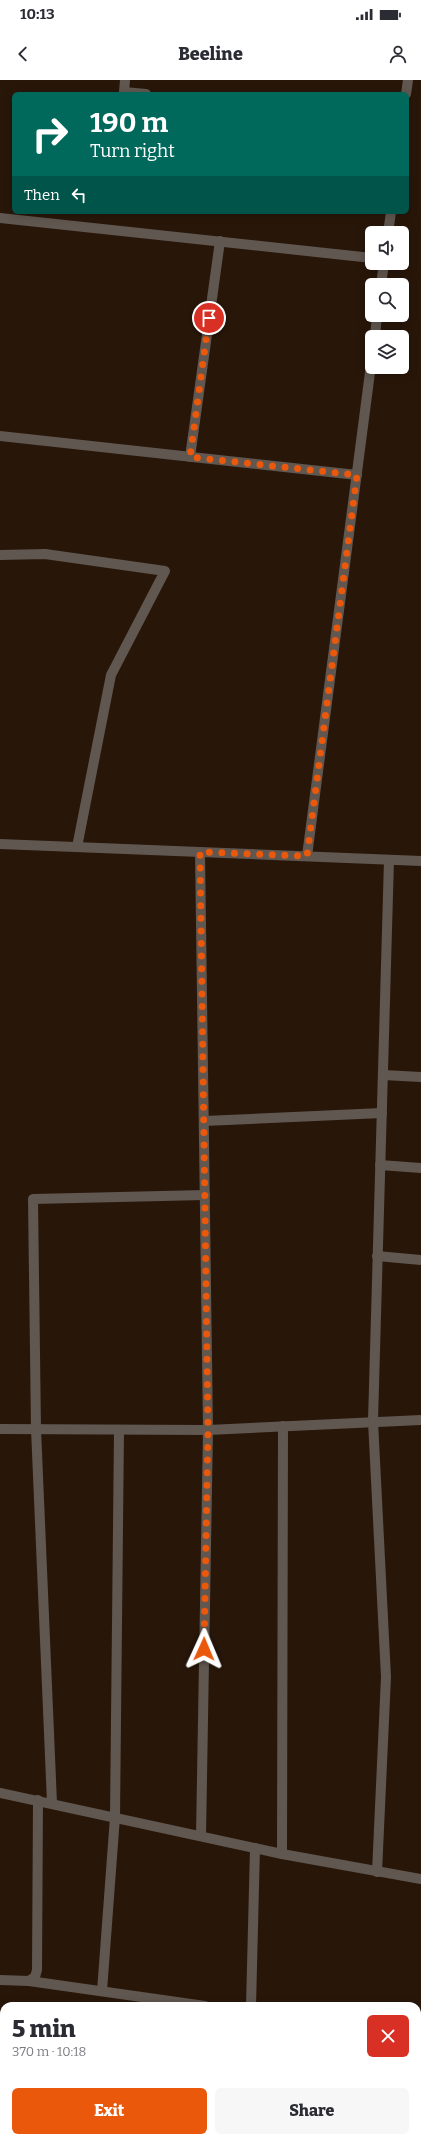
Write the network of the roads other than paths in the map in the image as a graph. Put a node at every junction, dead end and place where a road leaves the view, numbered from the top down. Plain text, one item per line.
1 (125, 80) edge
2 (408, 80) edge
3 (124, 92) edge
4 (406, 92) edge
5 (391, 214) edge
6 (0, 218) edge
7 (389, 226) edge
8 (220, 241) junction
9 (365, 257) edge
10 (370, 374) edge
11 (0, 436) edge
12 (190, 457) junction
13 (357, 475) junction
14 (0, 555) edge
15 (0, 844) edge
16 (77, 847) junction
17 (200, 852) junction
18 (307, 856) junction
19 (389, 860) junction
20 (421, 861) edge
21 (383, 1075) junction
22 (421, 1077) edge
23 (382, 1113) junction
24 (204, 1121) junction
25 (380, 1166) junction
26 (421, 1168) edge
27 (205, 1195) junction
28 (377, 1256) junction
29 (421, 1260) edge
30 (421, 1420) edge
31 (373, 1421) junction
32 (283, 1426) junction
33 (0, 1429) edge
34 (36, 1429) junction
35 (119, 1430) junction
36 (208, 1430) junction
37 (0, 1793) edge
38 (38, 1800) junction
39 (52, 1803) junction
40 (116, 1817) junction
41 (201, 1836) junction
42 (255, 1848) junction
43 (282, 1854) junction
44 (376, 1872) junction
45 (421, 1879) edge
46 (0, 1980) edge
47 (29, 1981) junction
48 (102, 1991) junction
49 (178, 2002) edge
50 (251, 2002) edge

1 - 3 street
2 - 4 street
5 - 7 street
6 - 8 street
8 - 9 street
8 - 12 street
10 - 13 street
11 - 12 street
12 - 13 street
13 - 18 street
14 - 16 street
15 - 16 street
16 - 17 street
17 - 18 street
17 - 24 street
18 - 19 street
19 - 20 street
19 - 21 street
21 - 22 street
21 - 23 street
23 - 24 street
23 - 25 street
24 - 27 street
25 - 26 street
25 - 28 street
27 - 34 street
27 - 36 street
28 - 29 street
28 - 31 street
30 - 31 street
31 - 32 street
31 - 44 street
32 - 36 street
32 - 43 street
33 - 34 street
34 - 35 street
34 - 39 street
35 - 36 street
35 - 40 street
36 - 41 street
37 - 38 street
38 - 39 street
38 - 47 street
39 - 40 street
40 - 41 street
40 - 48 street
41 - 42 street
42 - 43 street
42 - 50 street
43 - 44 street
44 - 45 street
46 - 47 street
47 - 48 street
48 - 49 street

